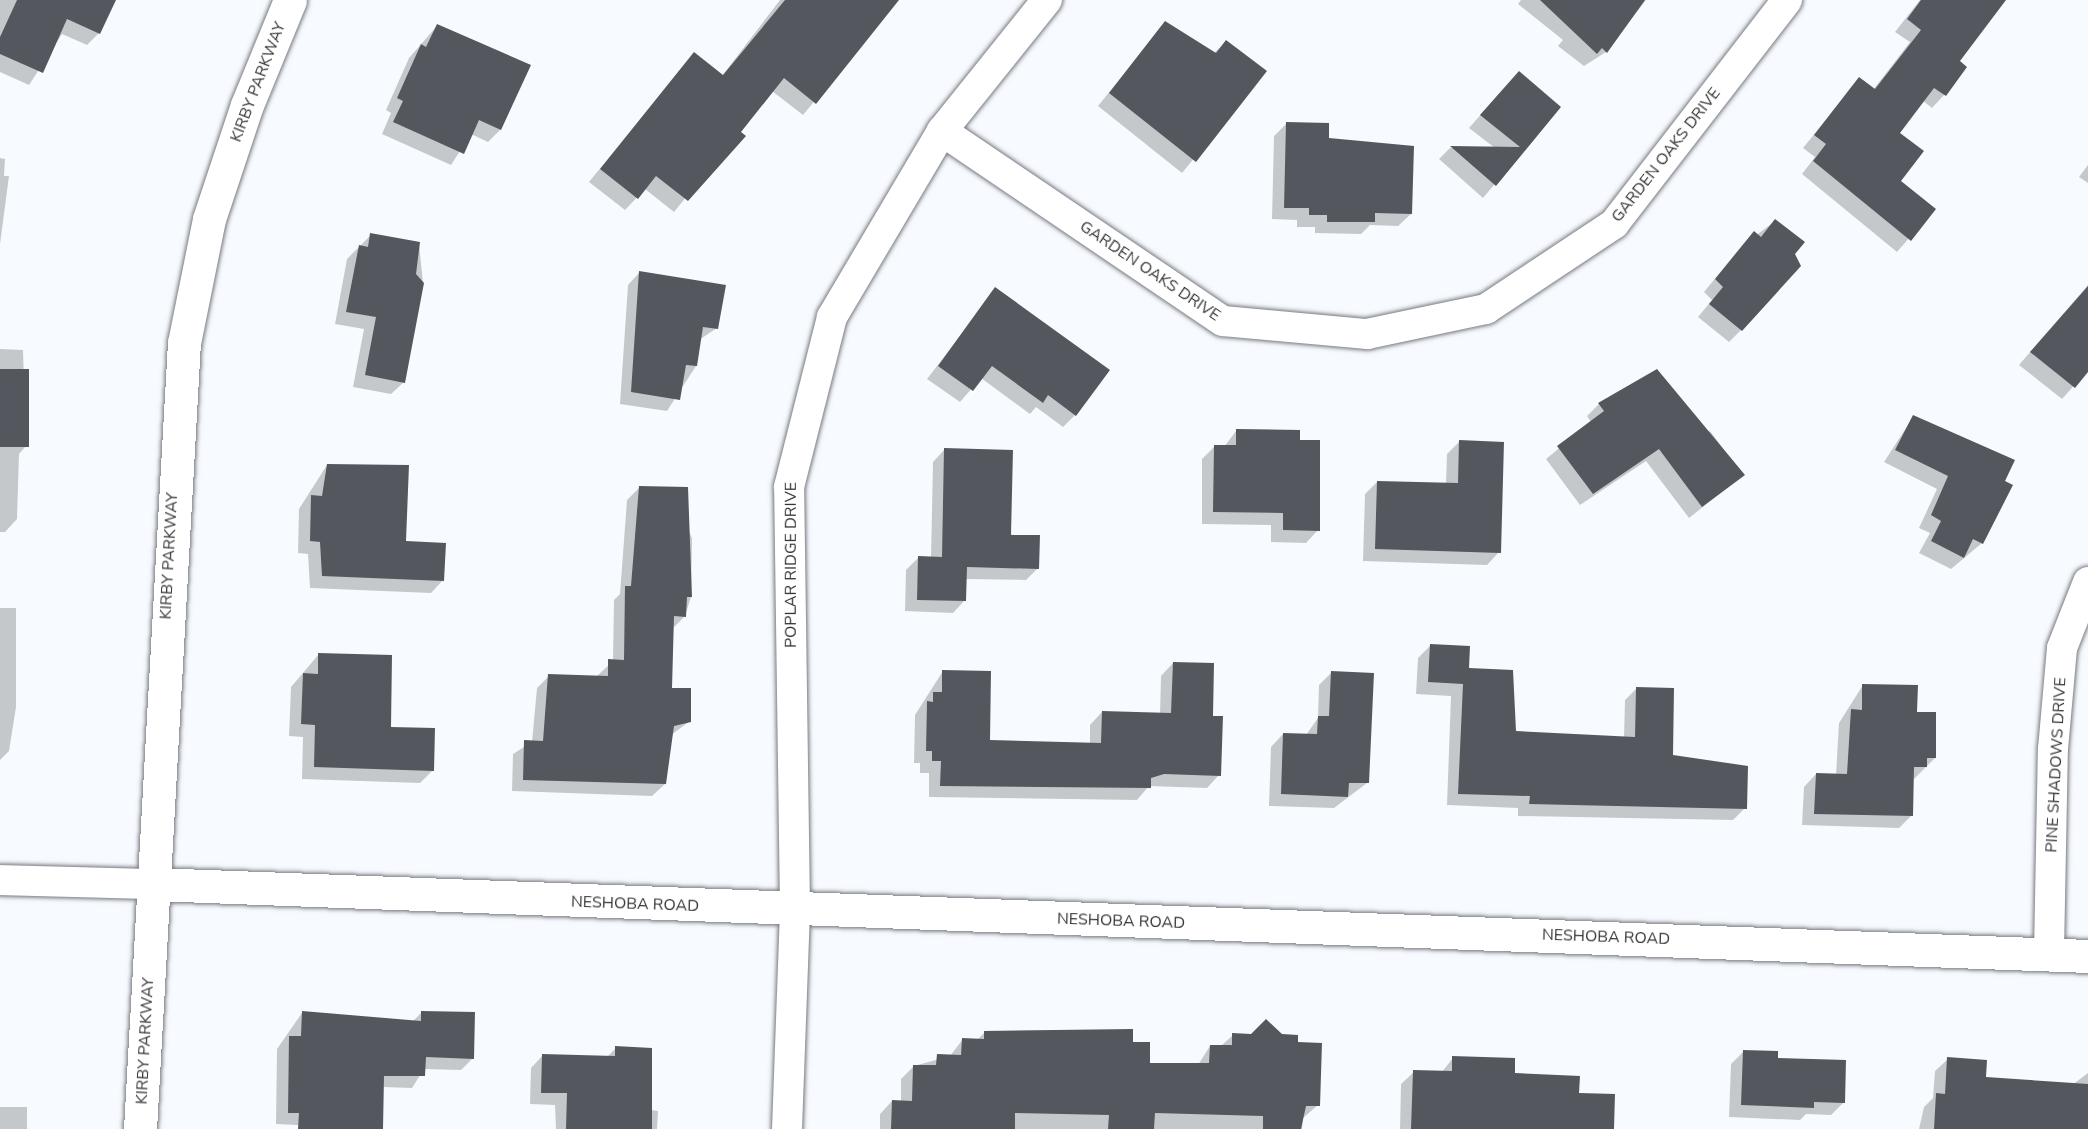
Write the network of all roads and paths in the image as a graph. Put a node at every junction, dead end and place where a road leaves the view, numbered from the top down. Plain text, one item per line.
1 (290, 0) edge
2 (1047, 0) edge
3 (1786, 0) edge
4 (942, 131) junction
5 (2088, 582) edge
6 (0, 880) edge
7 (153, 884) junction
8 (795, 909) junction
9 (2049, 952) junction
10 (2088, 956) edge
11 (140, 1129) edge
12 (787, 1129) edge

1 - 7 street, KIRBY PARKWAY
2 - 4 street, POPLAR RIDGE DRIVE
3 - 4 street, GARDEN OAKS DRIVE
4 - 8 street, POPLAR RIDGE DRIVE
5 - 9 street, PINE SHADOWS DRIVE
6 - 7 street
7 - 8 street, NESHOBA ROAD
7 - 11 street, KIRBY PARKWAY
8 - 9 street, NESHOBA ROAD
8 - 12 street, POPLAR RIDGE DRIVE
9 - 10 street, NESHOBA ROAD

